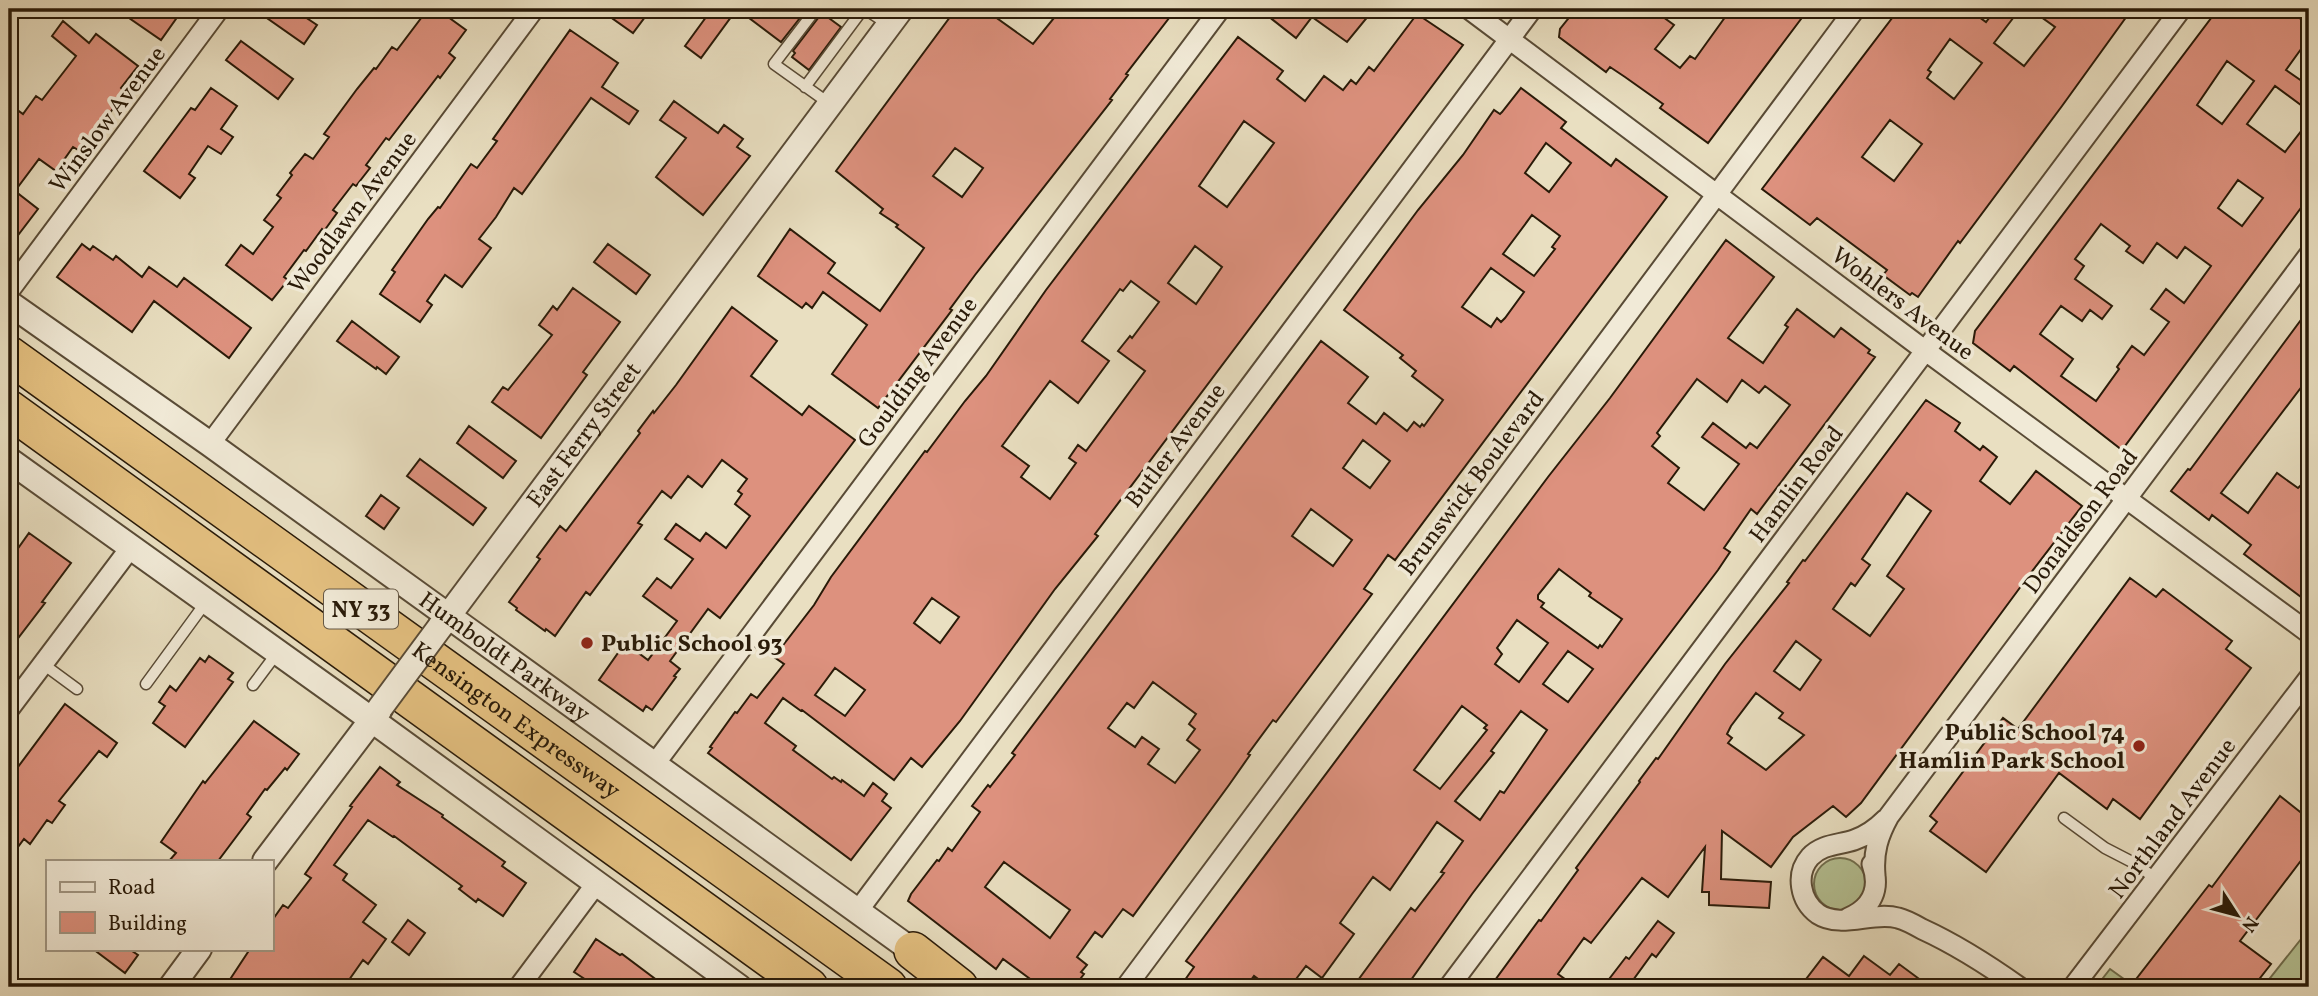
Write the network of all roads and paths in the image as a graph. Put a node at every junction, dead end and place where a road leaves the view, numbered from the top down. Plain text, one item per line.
1 (219, 9) edge
2 (534, 9) edge
3 (816, 9) edge
4 (864, 9) edge
5 (1220, 9) edge
6 (1469, 9) edge
7 (1532, 9) edge
8 (1855, 9) edge
9 (2180, 9) edge
10 (895, 17) edge
11 (1509, 39) junction
12 (805, 87) junction
13 (830, 105) junction
14 (1717, 194) junction
15 (2309, 255) edge
16 (9, 291) edge
17 (9, 303) edge
18 (1926, 350) junction
19 (9, 355) edge
20 (9, 409) edge
21 (210, 444) junction
22 (9, 460) edge
23 (2127, 500) junction
24 (131, 547) junction
25 (206, 601) junction
26 (444, 622) junction
27 (2309, 633) edge
28 (277, 652) junction
29 (43, 664) junction
30 (2309, 678) edge
31 (146, 684) dead end
32 (253, 685) dead end
33 (77, 689) dead end
34 (9, 709) edge
35 (376, 714) junction
36 (654, 765) junction
37 (1889, 816) junction
38 (2064, 818) dead end
39 (1829, 845) junction
40 (266, 860) edge
41 (1876, 877) junction
42 (2156, 879) junction
43 (596, 884) junction
44 (857, 912) junction
45 (1837, 919) junction
46 (1906, 921) junction
47 (199, 950) edge
48 (913, 951) junction
49 (171, 987) edge
50 (519, 987) edge
51 (739, 987) edge
52 (810, 987) edge
53 (888, 987) edge
54 (958, 987) edge
55 (967, 987) edge
56 (1126, 987) edge
57 (1449, 987) edge
58 (2019, 987) edge
59 (2073, 987) edge

1 - 16 street, Winslow Avenue
2 - 21 street, Woodlawn Avenue
3 - 12 lane
4 - 10 lane
4 - 12 lane
5 - 36 street, Goulding Avenue
6 - 11 street, Wohlers Avenue
7 - 11 street, Butler Avenue
8 - 14 street, Brunswick Boulevard
9 - 18 street, Hamlin Road
10 - 13 street, East Ferry Street
11 - 14 street, Wohlers Avenue
11 - 44 street, Butler Avenue
12 - 13 lane
13 - 26 street, East Ferry Street
14 - 18 street, Wohlers Avenue
14 - 56 street, Brunswick Boulevard
15 - 23 street, Donaldson Road
17 - 21 street, Humboldt Parkway
18 - 23 street, Wohlers Avenue
18 - 57 street, Hamlin Road
19 - 53 highway, Kensington Expressway / NY 33
20 - 52 highway, Kensington Expressway / NY 33
21 - 26 street, Humboldt Parkway
22 - 24 street
23 - 27 street, Wohlers Avenue
23 - 37 street, Donaldson Road
24 - 25 street
24 - 29 street
25 - 28 street
25 - 31 lane
26 - 35 street, East Ferry Street, bridge
26 - 36 street, Humboldt Parkway
28 - 32 lane
28 - 35 street
29 - 33 lane
29 - 34 street
30 - 42 street, Northland Avenue
35 - 40 street, East Ferry Street
35 - 43 street
36 - 44 street, Humboldt Parkway
37 - 39 street, Donaldson Road
37 - 41 street, Donaldson Road
38 - 42 lane
39 - 41 street
39 - 45 street, Donaldson Road
41 - 45 street
41 - 46 street
42 - 59 street, Northland Avenue
43 - 50 street
43 - 51 street
44 - 48 street, Humboldt Parkway
45 - 46 street
46 - 58 street
47 - 49 street
48 - 54 highway
48 - 55 street, Humboldt Parkway

